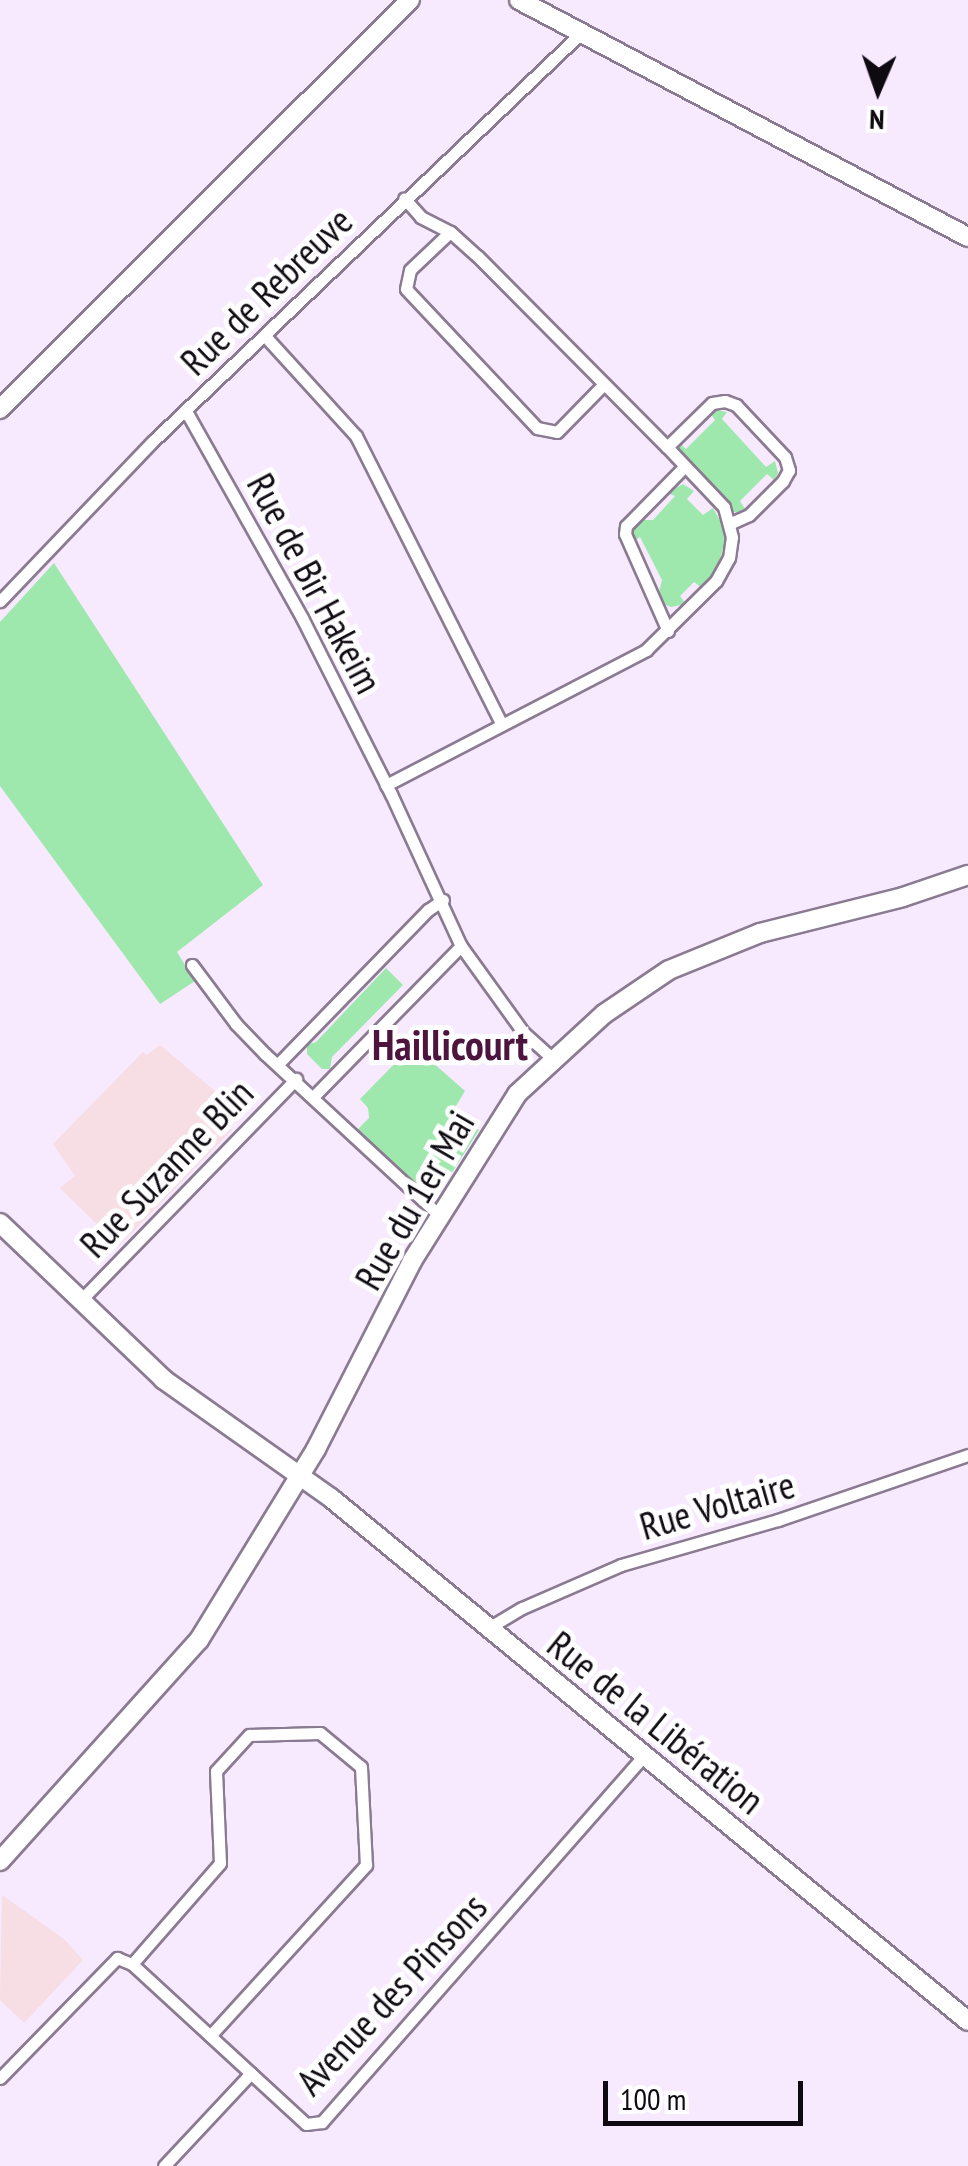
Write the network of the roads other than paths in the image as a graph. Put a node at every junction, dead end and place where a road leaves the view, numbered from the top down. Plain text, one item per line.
1 (410, 0) edge
2 (519, 0) edge
3 (581, 33) junction
4 (404, 198) junction
5 (450, 232) junction
6 (968, 236) edge
7 (265, 336) junction
8 (604, 384) junction
9 (0, 409) edge
10 (186, 411) junction
11 (666, 448) junction
12 (684, 466) junction
13 (731, 523) junction
14 (0, 601) edge
15 (668, 631) junction
16 (501, 723) junction
17 (386, 784) junction
18 (968, 875) edge
19 (443, 900) junction
20 (462, 946) junction
21 (192, 965) dead end
22 (553, 1059) junction
23 (279, 1063) junction
24 (296, 1079) junction
25 (314, 1096) junction
26 (439, 1216) junction
27 (0, 1224) edge
28 (80, 1301) junction
29 (968, 1456) edge
30 (300, 1476) junction
31 (490, 1628) junction
32 (644, 1756) junction
33 (0, 1861) edge
34 (132, 1964) junction
35 (968, 2021) edge
36 (210, 2036) junction
37 (251, 2073) junction
38 (0, 2078) edge
39 (164, 2166) edge

1 - 9 street
2 - 3 street
3 - 4 street, Rue de Rebreuve
3 - 6 street
4 - 5 street
4 - 7 street, Rue de Rebreuve
5 - 8 street
5 - 8 street
7 - 10 street, Rue de Rebreuve
7 - 16 street
8 - 11 street
10 - 14 street, Rue de Rebreuve
10 - 17 street, Rue de Bir Hakeim
11 - 12 street
11 - 13 street
12 - 13 street
12 - 15 street
13 - 15 street
15 - 16 street
16 - 17 street
17 - 19 street, Rue de Bir Hakeim
18 - 22 street, Rue du 1er Mai
19 - 20 street, Rue de Bir Hakeim
19 - 23 street
20 - 22 street, Rue de Bir Hakeim
20 - 25 street
21 - 23 street
22 - 26 street, Rue du 1er Mai
23 - 24 street
24 - 25 street
24 - 28 street, Rue Suzanne Blin
25 - 26 street
26 - 30 street, Rue du 1er Mai
27 - 28 street, Rue de la Libération
28 - 30 street, Rue de la Libération
29 - 31 street, Rue Voltaire
30 - 31 street, Rue de la Libération
30 - 33 street, Rue du 1er Mai
31 - 32 street, Rue de la Libération
32 - 35 street, Rue de la Libération
32 - 37 street, Avenue des Pinsons
34 - 36 street, Avenue des Pinsons
34 - 36 street
34 - 38 street, Avenue des Pinsons
36 - 37 street, Avenue des Pinsons
37 - 39 street

